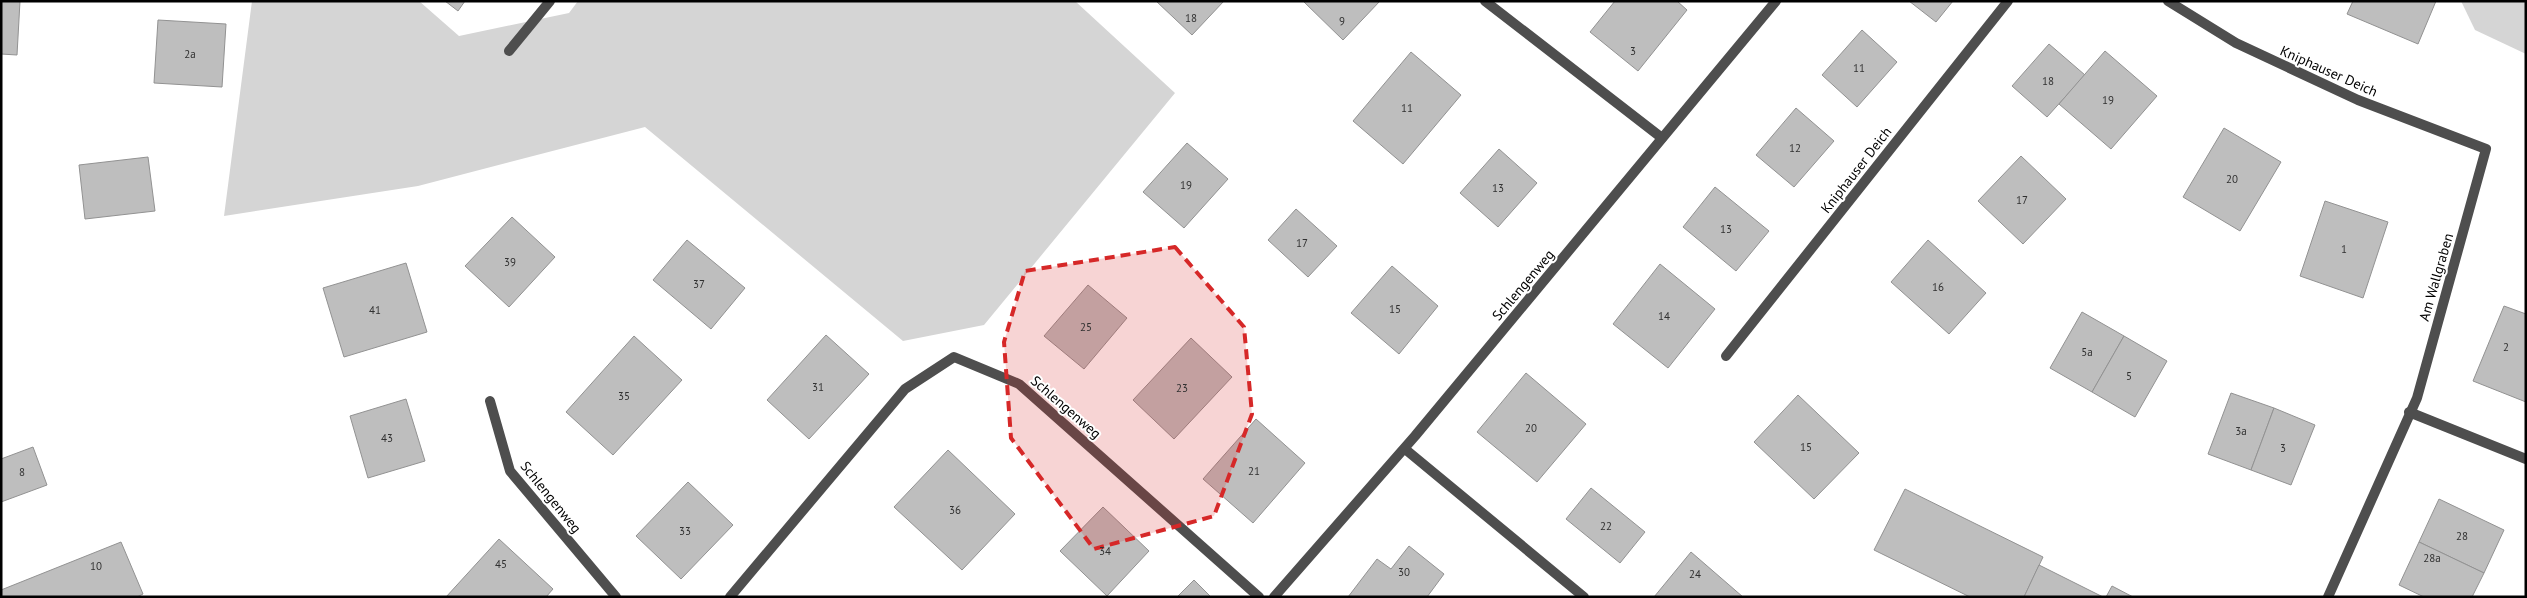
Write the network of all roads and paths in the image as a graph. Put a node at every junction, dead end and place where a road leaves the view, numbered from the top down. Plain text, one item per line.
1 (550, 1) edge
2 (1485, 1) edge
3 (1776, 1) edge
4 (2008, 1) edge
5 (2168, 1) edge
6 (509, 51) dead end
7 (1662, 138) junction
8 (2486, 149) joint
9 (1726, 356) dead end
10 (490, 401) dead end
11 (2409, 412) junction
12 (1405, 449) junction
13 (2526, 459) edge
14 (616, 597) edge
15 (730, 597) edge
16 (1259, 597) edge
17 (1274, 597) edge
18 (1584, 597) edge
19 (2328, 597) edge

1 - 6 street
2 - 7 street
3 - 7 street, Schlengenweg
4 - 9 street, Kniphauser Deich
5 - 8 street, Kniphauser Deich
7 - 12 street, Schlengenweg
8 - 11 street, Am Wallgraben
10 - 14 street, Schlengenweg
11 - 13 street
11 - 19 street, Am Wallgraben
12 - 17 street, Schlengenweg
12 - 18 street
15 - 16 street, Schlengenweg

